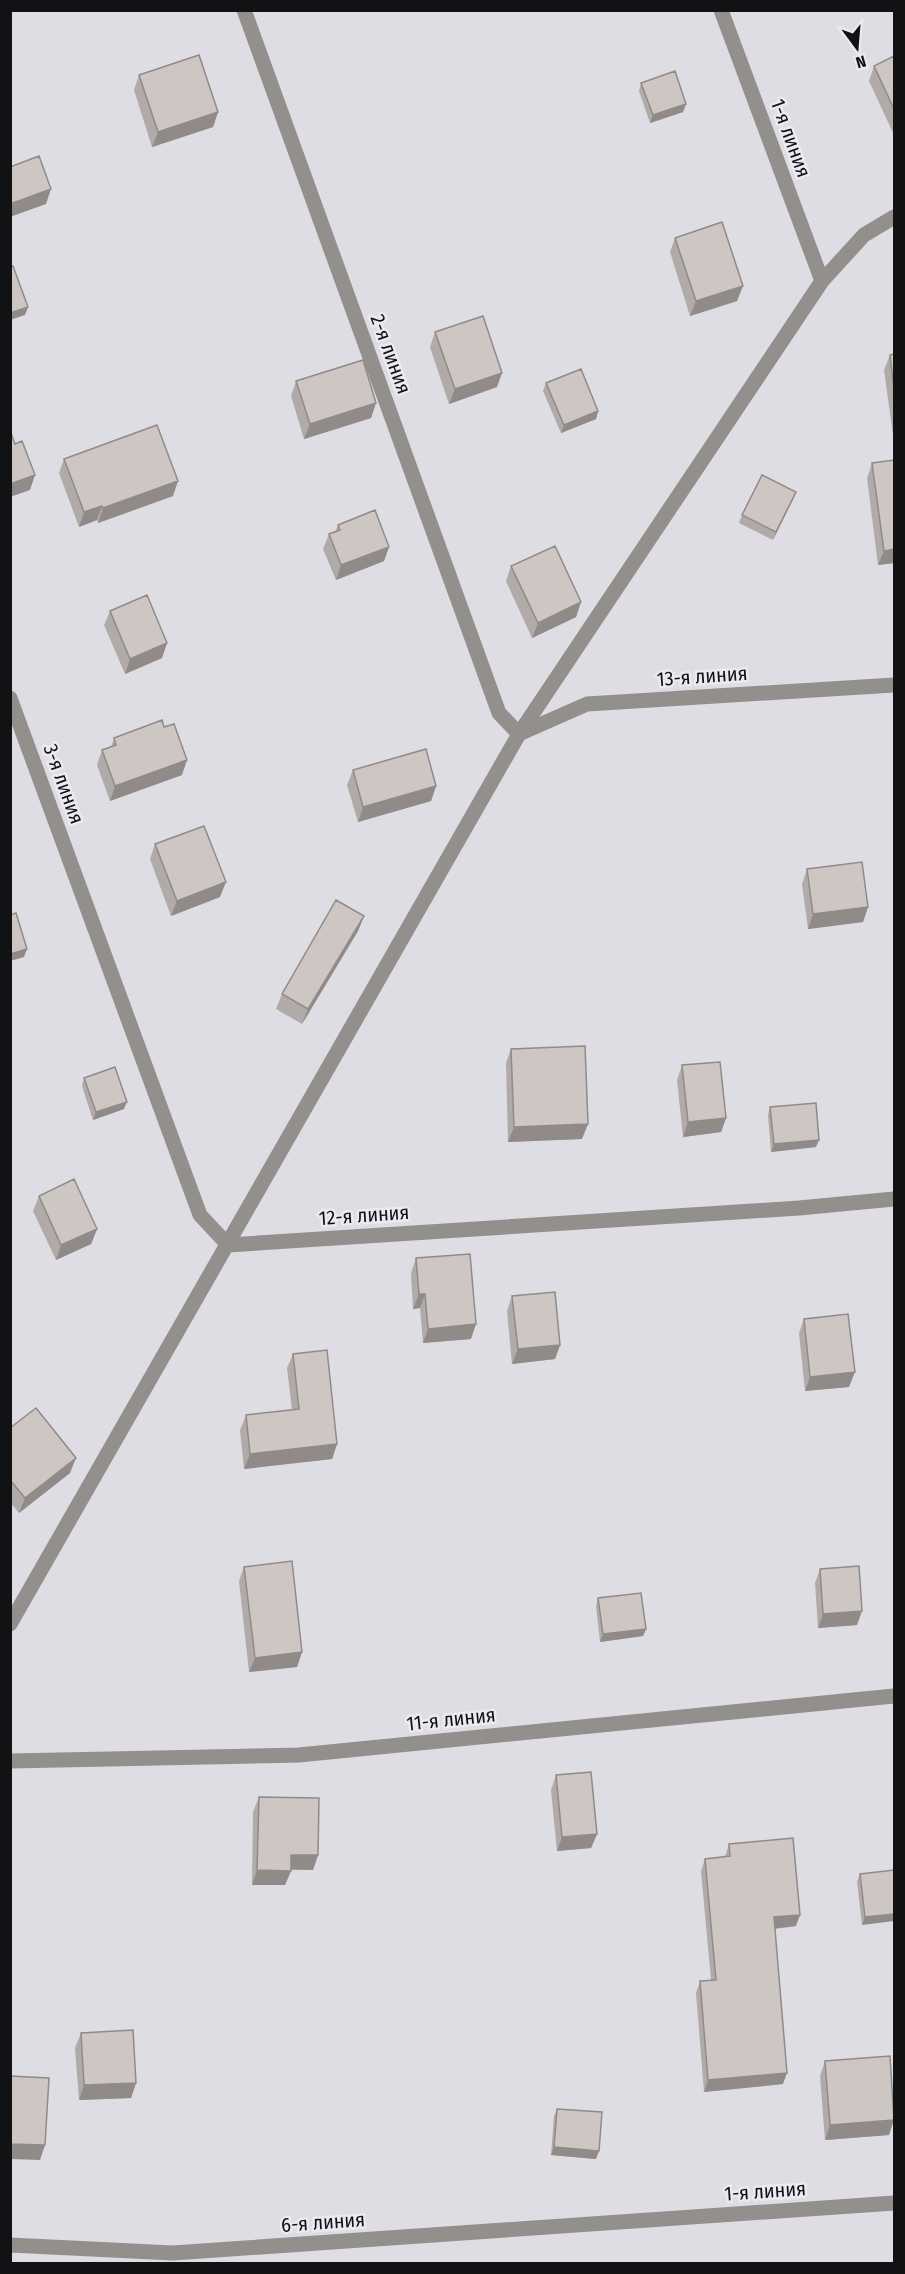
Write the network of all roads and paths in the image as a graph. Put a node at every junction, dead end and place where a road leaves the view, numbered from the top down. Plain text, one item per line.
1 (244, 10) edge
2 (721, 10) edge
3 (894, 217) edge
4 (822, 281) junction
5 (894, 685) edge
6 (10, 698) edge
7 (519, 734) junction
8 (894, 1199) edge
9 (228, 1245) junction
10 (10, 1624) edge
11 (894, 1696) edge
12 (10, 1761) edge
13 (894, 2203) edge
14 (638, 2221) joint
15 (10, 2245) edge

1 - 7 street, 2-я линия
2 - 4 street, 1-я линия
3 - 4 street
4 - 7 street
5 - 7 street, 13-я линия
6 - 9 street, 3-я линия
7 - 9 street
8 - 9 street, 12-я линия
9 - 10 street
11 - 12 street, 11-я линия
13 - 14 street, 1-я линия
14 - 15 street, 6-я линия

